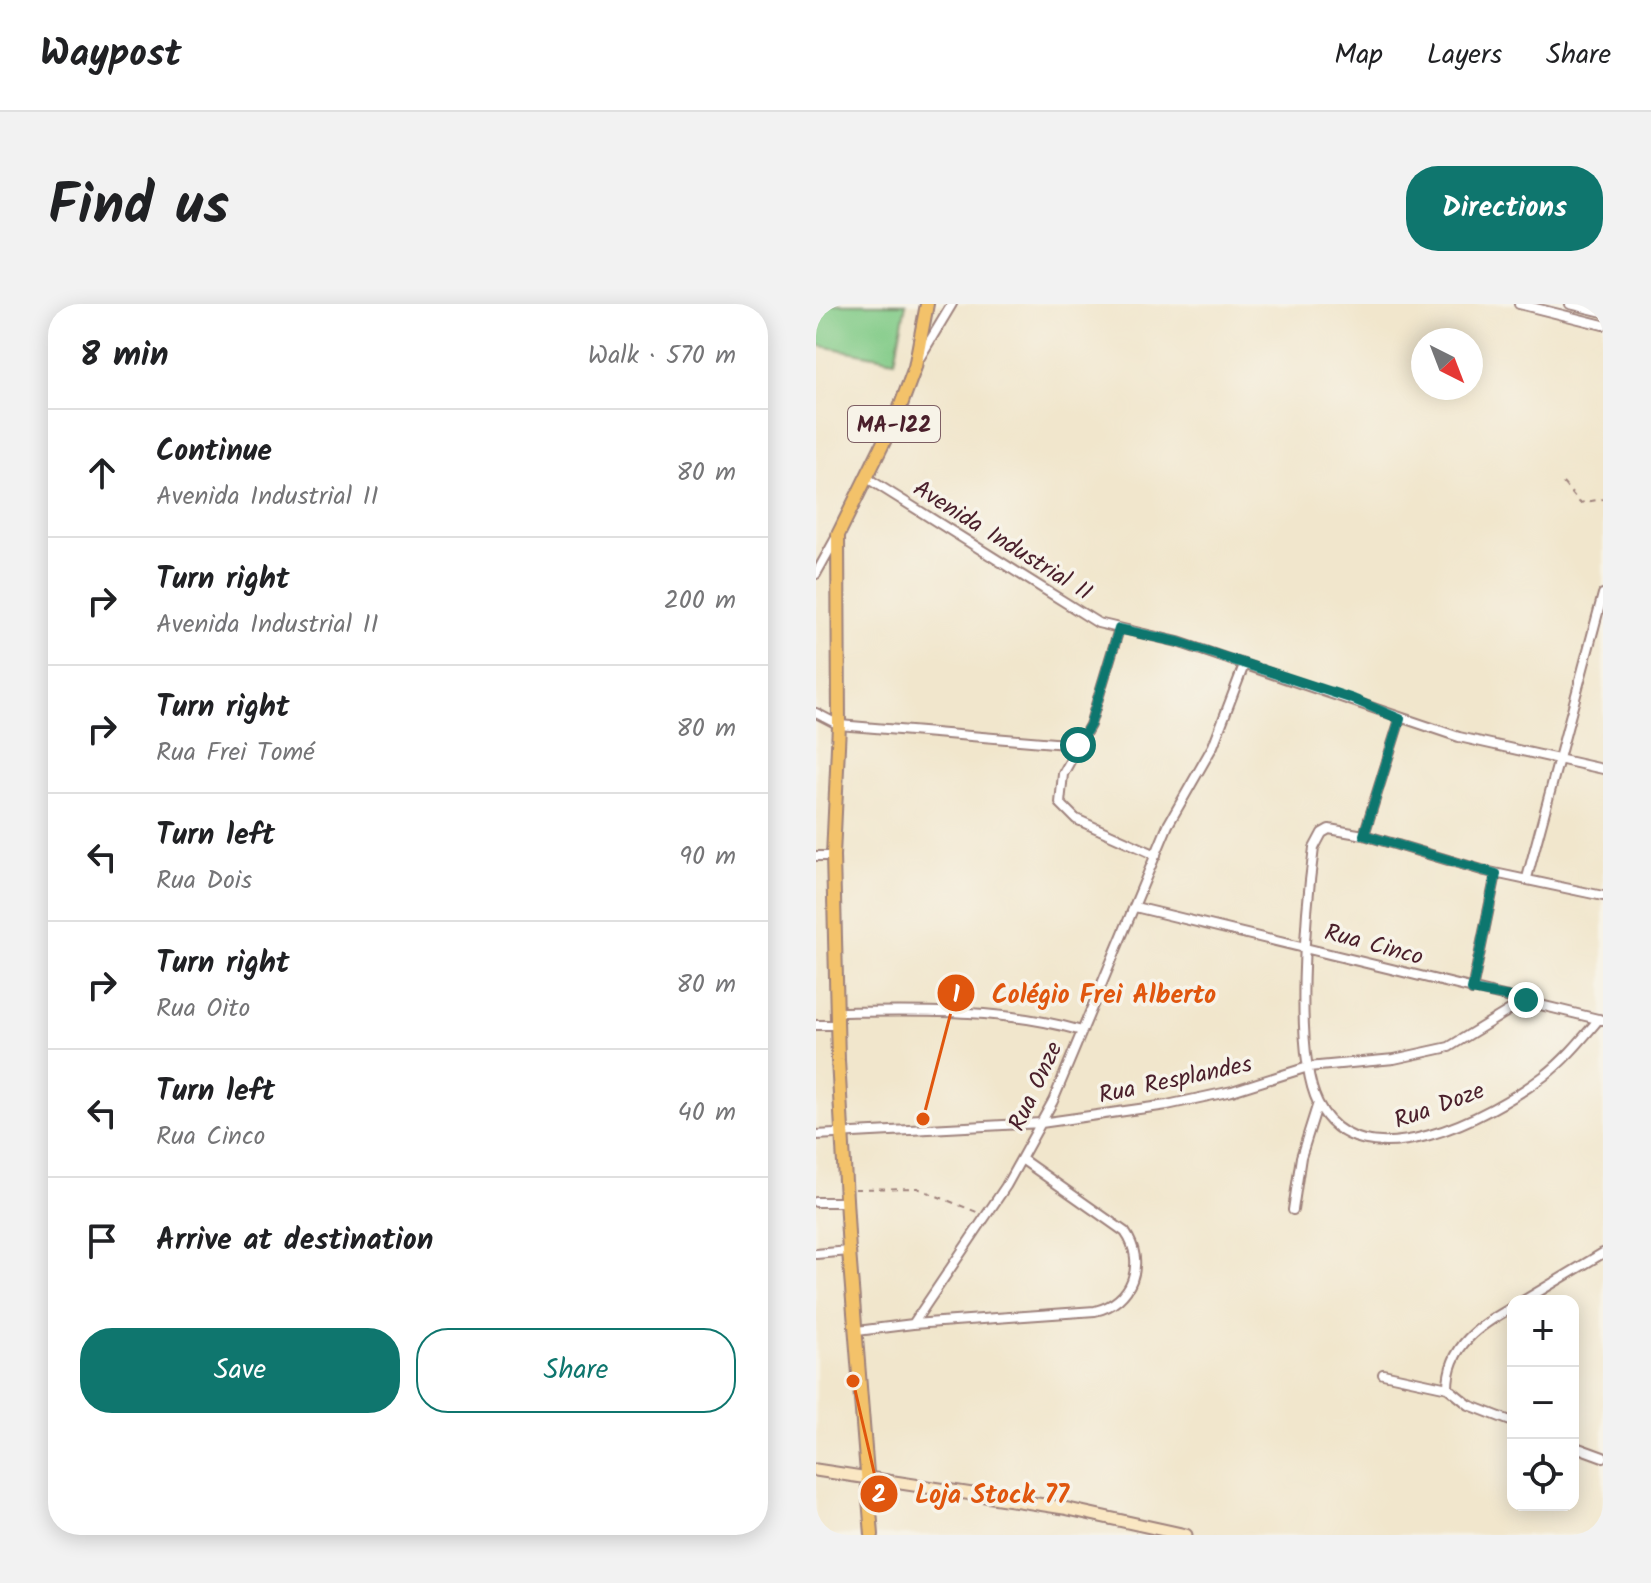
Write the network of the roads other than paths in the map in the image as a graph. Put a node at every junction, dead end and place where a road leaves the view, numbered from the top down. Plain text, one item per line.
1 (927, 304) edge
2 (952, 304) edge
3 (1519, 304) edge
4 (1570, 304) edge
5 (1603, 312) edge
6 (1603, 325) edge
7 (915, 367) junction
8 (867, 478) junction
9 (838, 535) junction
10 (816, 573) edge
11 (1603, 594) edge
12 (1119, 629) junction
13 (1244, 665) junction
14 (816, 713) edge
15 (1400, 719) junction
16 (839, 725) junction
17 (1078, 745) junction
18 (1559, 760) junction
19 (1603, 769) edge
20 (1364, 835) junction
21 (1156, 855) junction
22 (816, 856) edge
23 (833, 856) junction
24 (1496, 874) junction
25 (1527, 878) junction
26 (1603, 896) edge
27 (1135, 907) junction
28 (1307, 948) junction
29 (1472, 990) junction
30 (1526, 1000) junction
31 (837, 1019) junction
32 (1601, 1020) edge
33 (816, 1025) edge
34 (1082, 1031) junction
35 (1308, 1067) junction
36 (1318, 1103) junction
37 (1041, 1123) junction
38 (816, 1135) edge
39 (843, 1135) junction
40 (1023, 1160) junction
41 (816, 1202) edge
42 (846, 1202) junction
43 (1293, 1210) dead end
44 (849, 1251) junction
45 (1603, 1253) edge
46 (816, 1254) edge
47 (1533, 1295) edge
48 (1507, 1311) edge
49 (913, 1324) junction
50 (857, 1331) junction
51 (1383, 1374) dead end
52 (1448, 1388) junction
53 (1507, 1420) edge
54 (1579, 1448) edge
55 (1603, 1457) edge
56 (816, 1470) edge
57 (870, 1478) junction
58 (872, 1535) edge
59 (1186, 1535) edge

1 - 7 main road, MA-122
2 - 7 street
3 - 6 street
4 - 5 street
7 - 8 main road, MA-122
8 - 9 main road, MA-122
8 - 12 street, Avenida Industrial II
9 - 10 street
9 - 16 main road, MA-122
11 - 18 street
12 - 13 street, Avenida Industrial II
12 - 17 street
13 - 15 street, Avenida Industrial II
13 - 21 street, Rua Onze
14 - 16 street
15 - 18 street, Avenida Industrial II
15 - 20 street
16 - 17 street
16 - 23 main road, MA-122
17 - 21 street
18 - 19 street, Avenida Industrial II
18 - 25 street
20 - 24 street
20 - 28 street, Rua Doze
21 - 27 street, Rua Onze
22 - 23 street
23 - 31 main road, MA-122
24 - 25 street
24 - 29 street
25 - 26 street
27 - 28 street, Rua Cinco
27 - 34 street, Rua Onze
28 - 29 street, Rua Cinco
28 - 35 street, Rua Doze
29 - 30 street, Rua Cinco
30 - 32 street, Rua Cinco
30 - 35 street, Rua Resplandes
31 - 33 street
31 - 34 street
31 - 39 main road, MA-122
32 - 36 street, Rua Doze
34 - 37 street, Rua Onze
35 - 36 street, Rua Doze
35 - 37 street, Rua Resplandes
36 - 43 street
37 - 39 street, Rua Resplandes
37 - 40 street, Rua Onze
38 - 39 street, Rua Resplandes
39 - 42 main road, MA-122
40 - 49 street, Rua Onze
40 - 49 street
41 - 42 street
42 - 44 main road, MA-122
44 - 46 street
44 - 50 main road, MA-122
45 - 47 street
48 - 52 street
49 - 50 street
50 - 57 main road, MA-122
51 - 52 street
52 - 53 street
54 - 55 street
56 - 57 street
57 - 58 main road, MA-122
57 - 59 street

